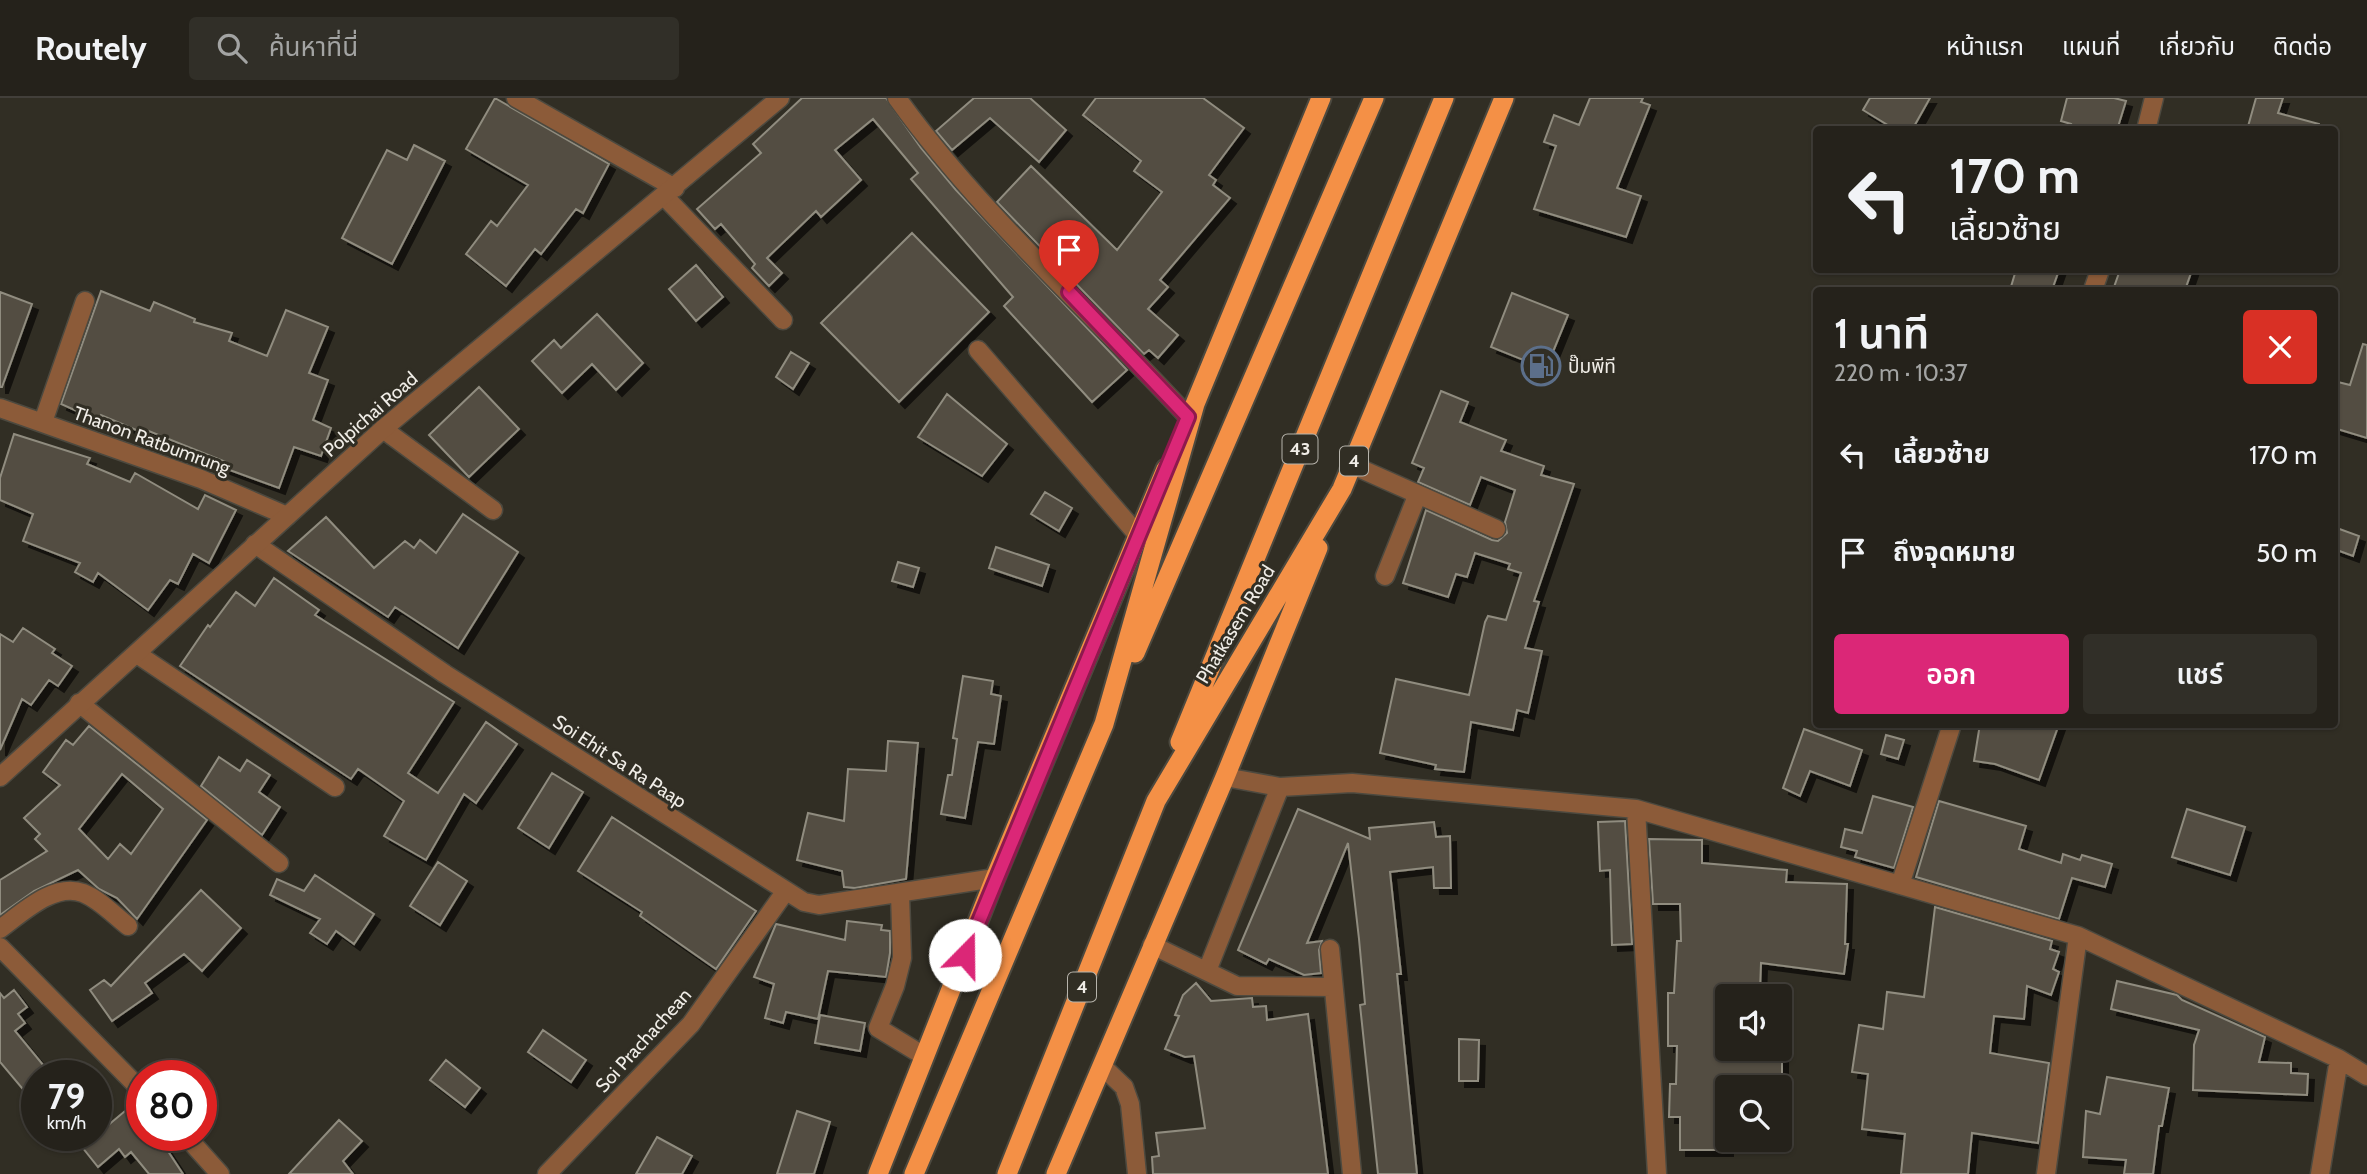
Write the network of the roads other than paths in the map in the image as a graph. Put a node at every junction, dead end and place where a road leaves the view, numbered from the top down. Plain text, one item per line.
1 (516, 98) edge
2 (780, 98) edge
3 (897, 98) edge
4 (1321, 98) edge
5 (1374, 98) edge
6 (1444, 98) edge
7 (1504, 98) edge
8 (2154, 98) edge
9 (2147, 126) edge
10 (670, 192) junction
11 (85, 300) dead end
12 (783, 320) dead end
13 (978, 350) dead end
14 (0, 408) edge
15 (1191, 411) junction
16 (43, 422) junction
17 (383, 429) junction
18 (1352, 465) junction
19 (1342, 489) junction
20 (1417, 496) junction
21 (494, 510) dead end
22 (287, 516) junction
23 (1496, 529) dead end
24 (1137, 534) junction
25 (255, 544) junction
26 (1385, 576) dead end
27 (137, 654) junction
28 (79, 703) junction
29 (1104, 724) junction
30 (1951, 728) edge
31 (3, 772) edge
32 (1225, 777) junction
33 (335, 787) dead end
34 (1280, 788) junction
35 (1156, 801) junction
36 (1636, 809) junction
37 (279, 863) dead end
38 (995, 878) junction
39 (1900, 885) junction
40 (785, 892) junction
41 (900, 894) junction
42 (128, 926) dead end
43 (0, 929) edge
44 (2078, 936) junction
45 (1152, 945) junction
46 (0, 947) edge
47 (1330, 949) dead end
48 (1207, 971) junction
49 (1332, 987) junction
50 (924, 1056) junction
51 (2339, 1059) junction
52 (1102, 1066) junction
53 (126, 1075) edge
54 (2367, 1076) edge
55 (199, 1151) edge
56 (220, 1174) edge
57 (547, 1174) edge
58 (878, 1174) edge
59 (914, 1174) edge
60 (1007, 1174) edge
61 (1056, 1174) edge
62 (1137, 1174) edge
63 (1352, 1174) edge
64 (1657, 1174) edge
65 (2046, 1174) edge
66 (2320, 1174) edge

1 - 10 street
2 - 10 street, Polpichai Road
3 - 15 street
4 - 15 highway
5 - 29 highway
6 - 35 highway, 43
7 - 18 highway, Phatkasem Road / 4
8 - 9 street
10 - 12 street
10 - 17 street, Polpichai Road
11 - 16 street
13 - 24 street
14 - 16 street, Thanon Ratbumrung
15 - 24 highway
15 - 29 highway
16 - 22 street, Thanon Ratbumrung
17 - 21 street
17 - 22 street, Polpichai Road
18 - 19 highway, Phatkasem Road / 4
18 - 20 street
19 - 32 highway
19 - 35 highway, Phatkasem Road / 4
20 - 23 street
20 - 26 street
22 - 25 street, Polpichai Road
24 - 38 highway
25 - 27 street, Polpichai Road
25 - 40 street, Soi Ehit Sa Ra Paap
27 - 28 street, Polpichai Road
27 - 33 street
28 - 31 street, Polpichai Road
28 - 37 street
29 - 59 highway
30 - 39 street
32 - 34 street
32 - 45 highway
34 - 36 street
34 - 48 street
35 - 60 highway, Phatkasem Road / 4
36 - 39 street
36 - 64 street
38 - 41 street, Soi Ehit Sa Ra Paap
38 - 50 highway
39 - 44 street
40 - 41 street, Soi Ehit Sa Ra Paap
40 - 57 street, Soi Prachachean
41 - 50 street
42 - 43 street
44 - 51 street
44 - 65 street
45 - 48 street
45 - 52 highway
46 - 53 street
47 - 49 street
48 - 49 street
49 - 63 street
50 - 58 highway
51 - 54 street
51 - 66 street
52 - 61 highway
52 - 62 street
55 - 56 street

